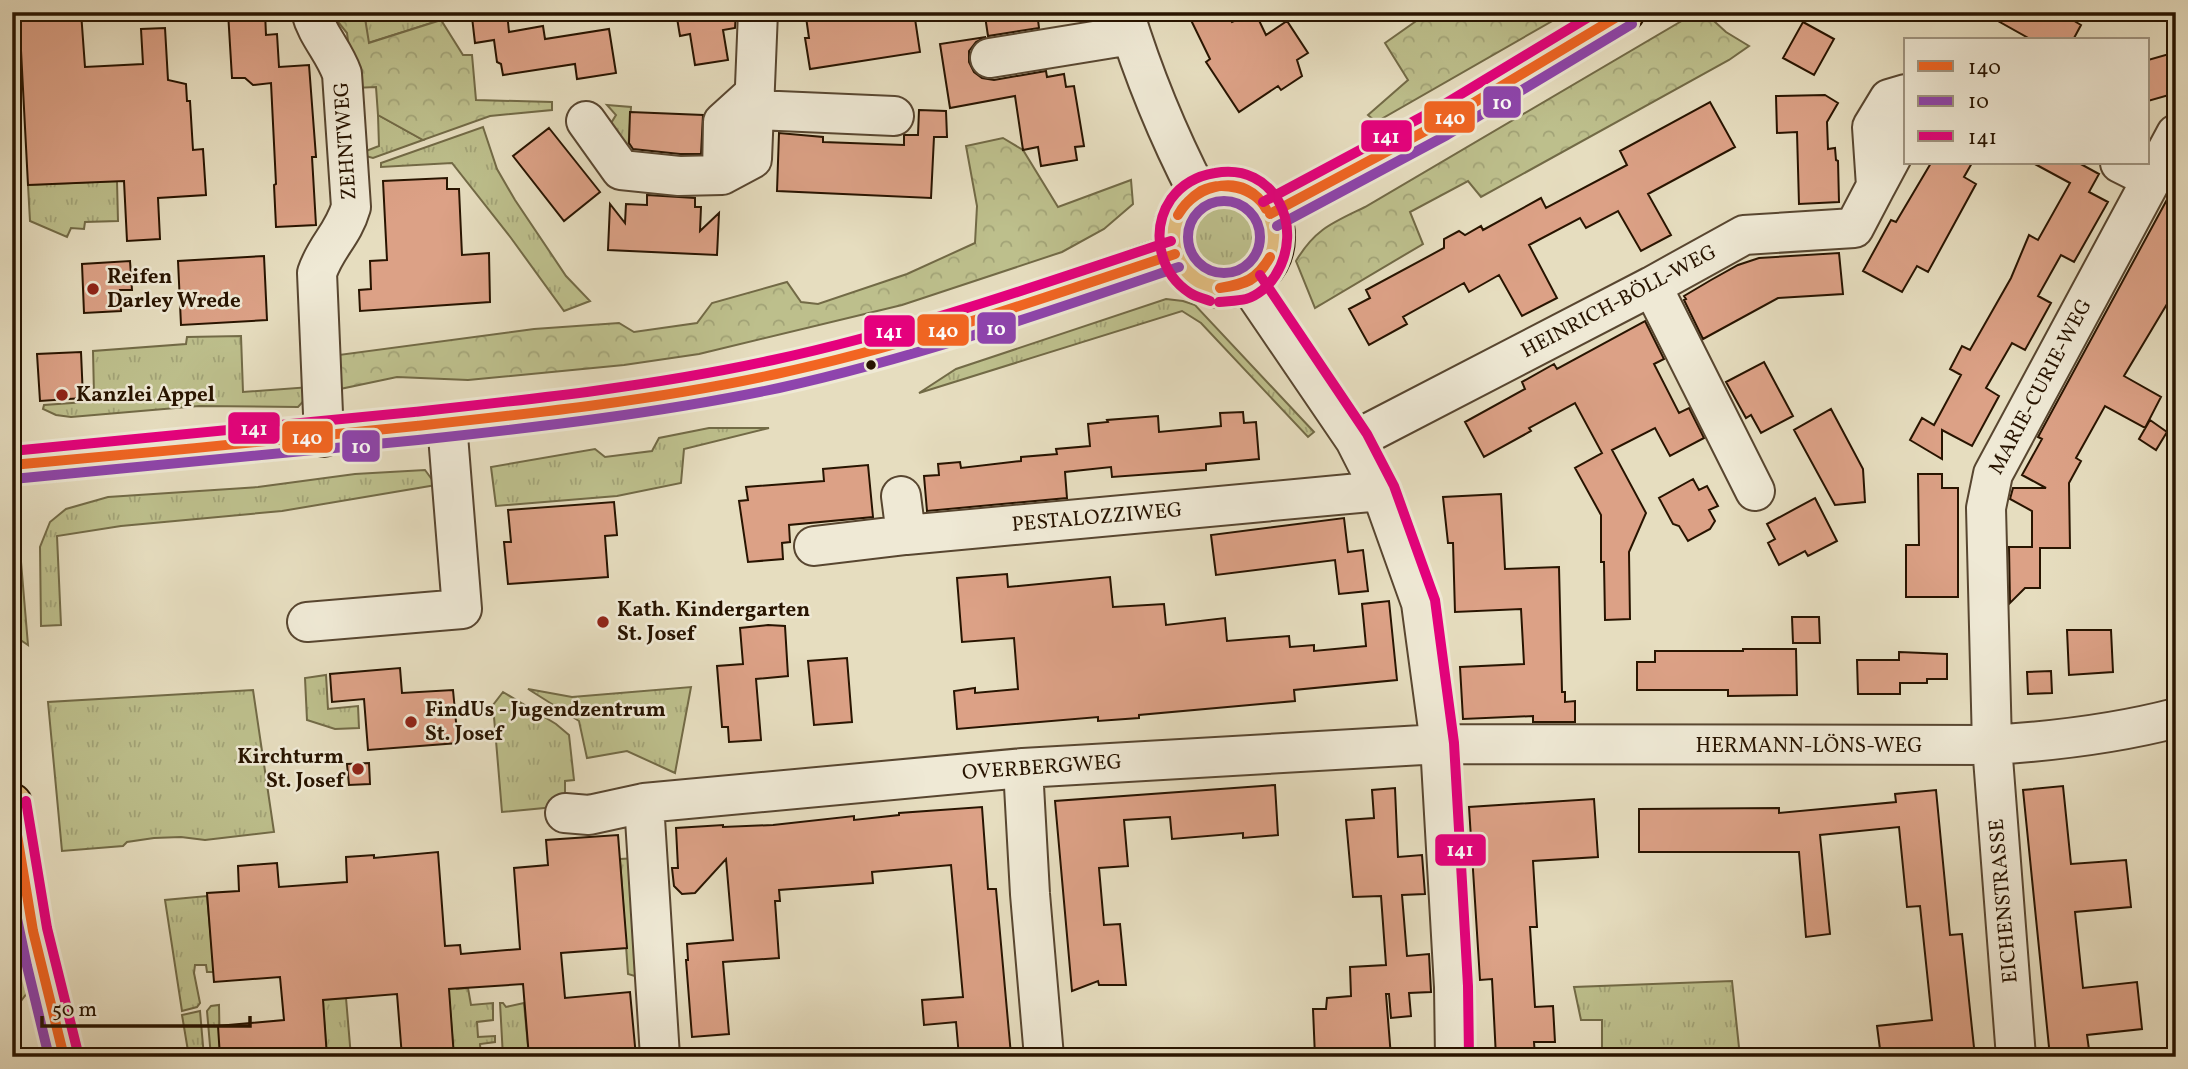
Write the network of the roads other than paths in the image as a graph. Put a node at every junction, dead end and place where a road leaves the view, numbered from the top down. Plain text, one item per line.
1 (310, 12) edge
2 (758, 12) edge
3 (1625, 12) edge
4 (1127, 24) edge
5 (990, 58) dead end
6 (1904, 95) edge
7 (754, 102) junction
8 (894, 116) dead end
9 (2176, 118) edge
10 (586, 121) dead end
11 (2150, 125) edge
12 (1904, 134) edge
13 (2176, 134) edge
14 (2150, 158) edge
15 (2136, 171) edge
16 (1876, 186) junction
17 (1198, 193) junction
18 (1270, 214) junction
19 (1175, 254) junction
20 (1248, 283) junction
21 (1651, 286) junction
22 (447, 423) junction
23 (324, 437) junction
24 (1354, 440) junction
25 (12, 465) edge
26 (1381, 491) junction
27 (1755, 491) dead end
28 (901, 496) dead end
29 (906, 535) junction
30 (814, 546) dead end
31 (307, 622) dead end
32 (2176, 718) edge
33 (1440, 744) junction
34 (1992, 745) junction
35 (1023, 768) junction
36 (12, 803) edge
37 (645, 803) junction
38 (565, 813) dead end
39 (15, 855) edge
40 (64, 1057) edge
41 (660, 1057) edge
42 (1044, 1057) edge
43 (1455, 1057) edge
44 (2016, 1057) edge

1 - 23 street, ZEHNTWEG
2 - 7 street
3 - 18 main road
4 - 5 street
4 - 17 street
6 - 16 street
7 - 8 street
7 - 10 street
9 - 11 street
12 - 16 street, HEINRICH-BÖLL-WEG
13 - 14 street, MARIE-CURIE-WEG
15 - 34 street, MARIE-CURIE-WEG
16 - 21 street, HEINRICH-BÖLL-WEG
17 - 18 main road
17 - 19 main road
18 - 20 main road
19 - 20 main road
19 - 22 main road
20 - 24 street
21 - 24 street, HEINRICH-BÖLL-WEG
21 - 27 street
22 - 23 main road
22 - 31 street
23 - 25 main road
24 - 26 street
26 - 29 street, PESTALOZZIWEG
26 - 33 street
28 - 29 street
29 - 30 street, PESTALOZZIWEG
32 - 34 street, HERMANN-LÖNS-WEG
33 - 34 street, HERMANN-LÖNS-WEG
33 - 35 street, OVERBERGWEG
33 - 43 street
34 - 44 street, EICHENSTRASSE
35 - 37 street, OVERBERGWEG
35 - 42 street
36 - 39 main road
37 - 38 street, OVERBERGWEG
37 - 41 street
39 - 40 main road

